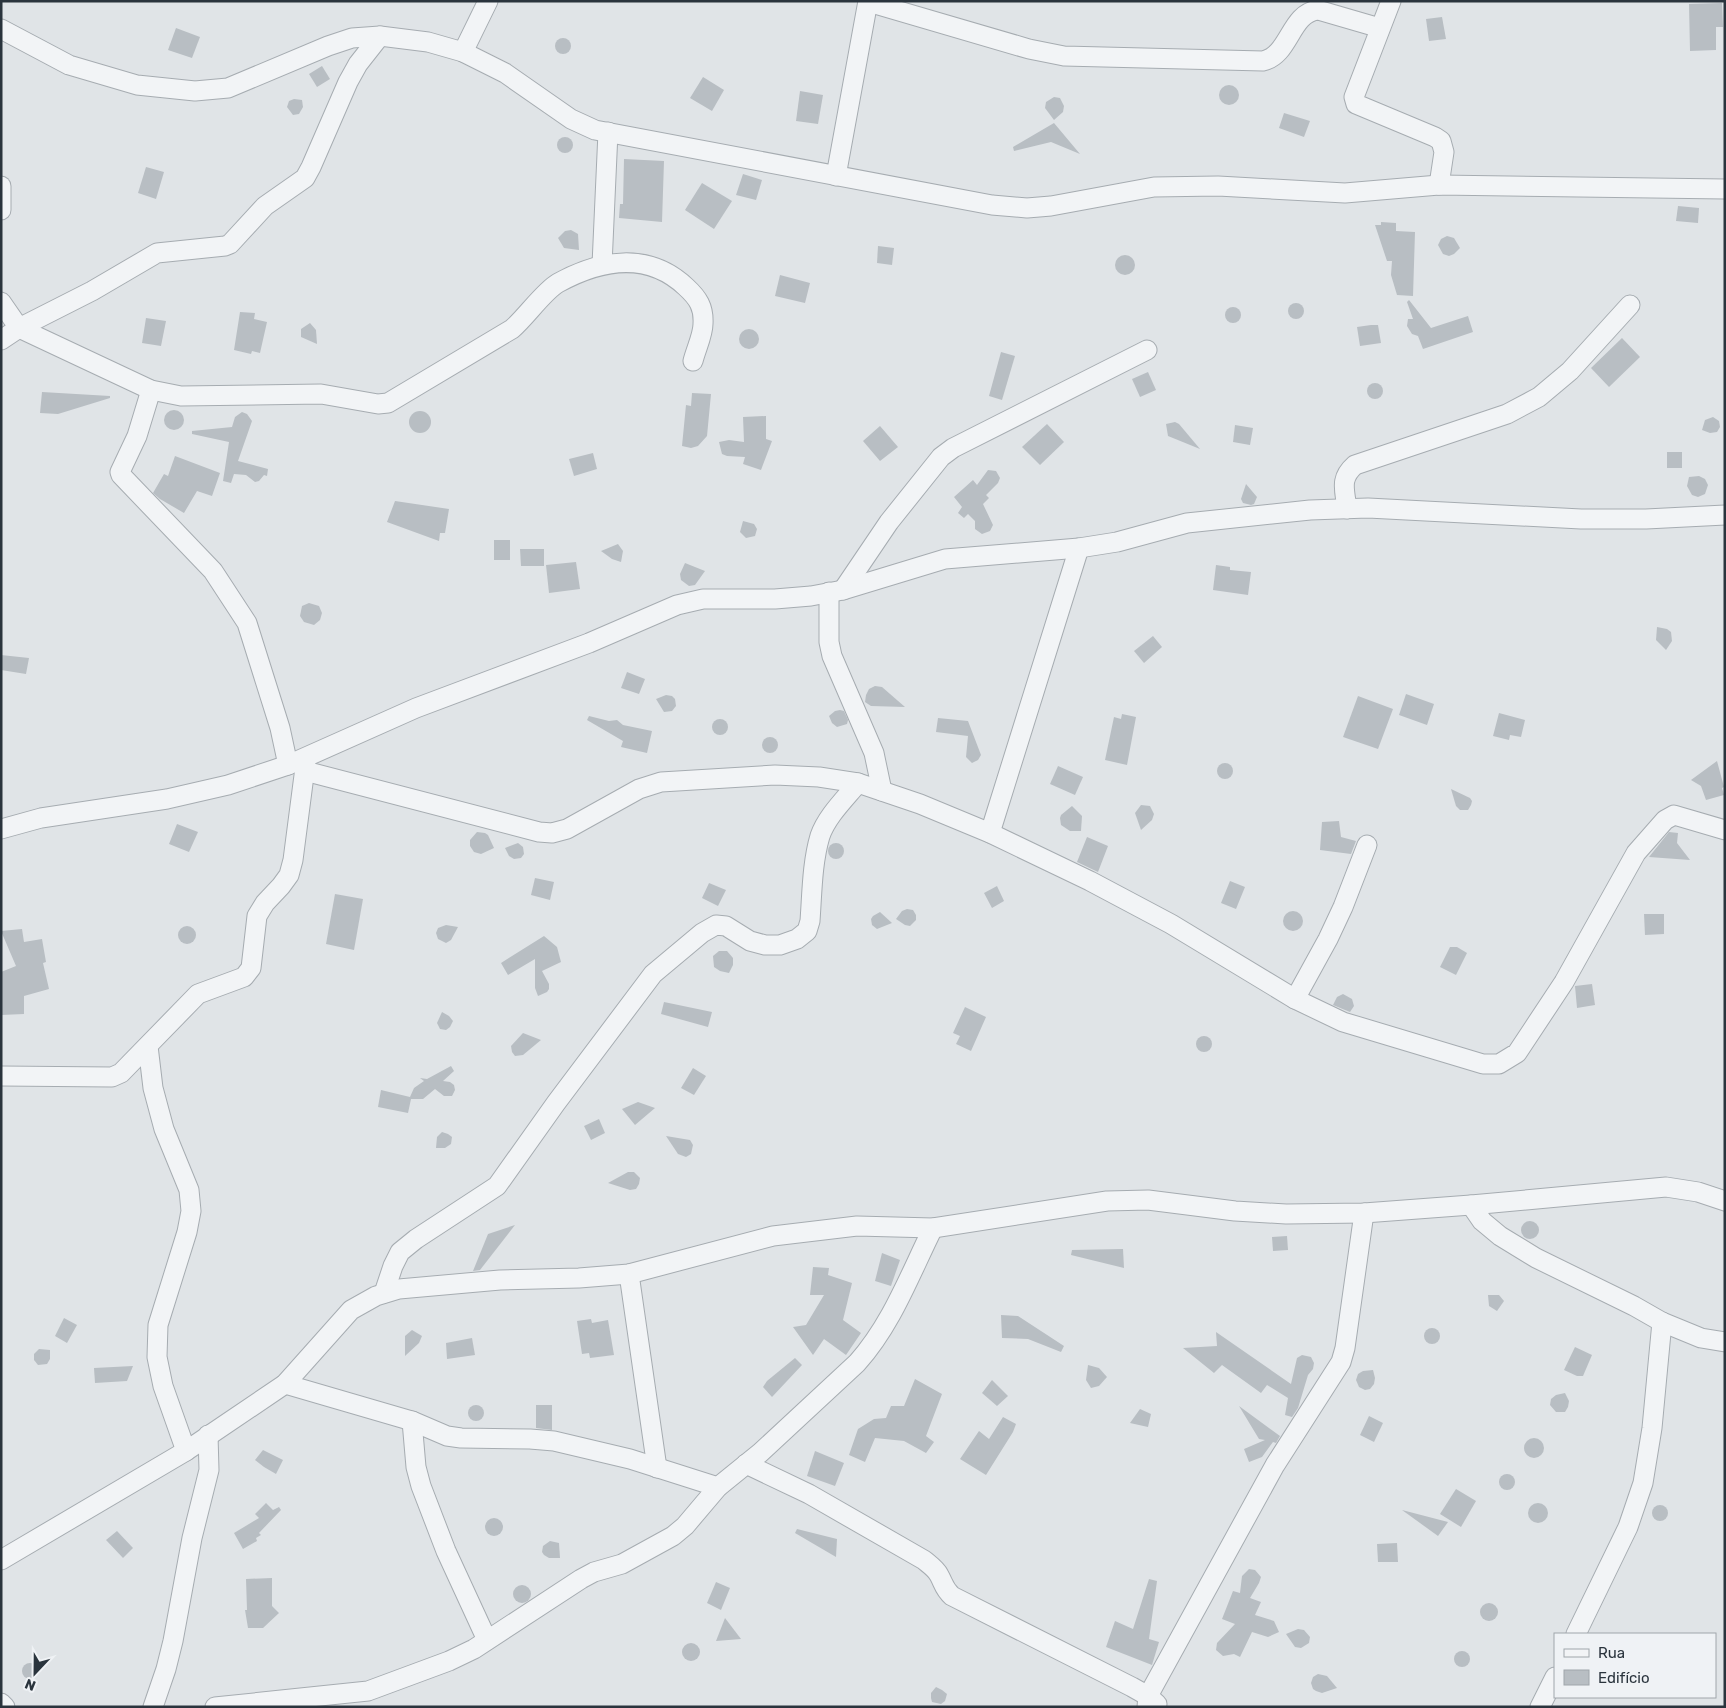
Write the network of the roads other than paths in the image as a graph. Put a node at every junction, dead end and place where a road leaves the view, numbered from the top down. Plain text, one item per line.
1 (488, 1) edge
2 (1391, 1) edge
3 (868, 2) edge
4 (1380, 28) junction
5 (1, 29) edge
6 (380, 36) junction
7 (463, 52) junction
8 (608, 132) junction
9 (836, 176) junction
10 (1439, 185) junction
11 (1, 186) edge
12 (1725, 190) edge
13 (1, 210) edge
14 (602, 264) junction
15 (1, 302) edge
16 (1630, 305) dead end
17 (19, 328) junction
18 (1, 340) edge
19 (1147, 350) dead end
20 (693, 361) dead end
21 (151, 390) junction
22 (1347, 509) junction
23 (1725, 515) edge
24 (1079, 548) junction
25 (836, 591) junction
26 (300, 764) junction
27 (858, 782) junction
28 (882, 791) junction
29 (1, 830) edge
30 (1725, 830) edge
31 (990, 833) junction
32 (1367, 845) dead end
33 (1295, 999) junction
34 (148, 1046) junction
35 (1, 1076) edge
36 (1725, 1201) edge
37 (1471, 1205) junction
38 (1364, 1213) junction
39 (933, 1228) junction
40 (629, 1274) junction
41 (384, 1293) junction
42 (1662, 1322) junction
43 (1725, 1342) edge
44 (285, 1384) junction
45 (412, 1421) junction
46 (208, 1435) junction
47 (186, 1450) junction
48 (746, 1464) junction
49 (657, 1468) junction
50 (718, 1487) junction
51 (1, 1560) edge
52 (1576, 1633) edge
53 (487, 1640) junction
54 (1554, 1679) edge
55 (1, 1703) edge
56 (1152, 1703) edge
57 (5, 1707) edge
58 (154, 1707) edge
59 (215, 1707) edge
60 (1540, 1707) edge

1 - 7 street
2 - 4 street
3 - 4 street
3 - 9 street
4 - 10 street
5 - 6 street
6 - 7 street
6 - 17 street
7 - 8 street
8 - 9 street
8 - 14 street
9 - 10 street
10 - 12 street
11 - 13 street
14 - 20 street
14 - 21 street
15 - 17 street
16 - 22 street
17 - 18 street
17 - 21 street
19 - 25 street
21 - 26 street
22 - 23 street
22 - 24 street
24 - 25 street
24 - 31 street
25 - 26 street
25 - 28 street
26 - 27 street
26 - 29 street
26 - 34 street
27 - 28 street
27 - 41 street
28 - 31 street
30 - 33 street
31 - 33 street
32 - 33 street
34 - 35 street
34 - 47 street
36 - 37 street
37 - 38 street
37 - 42 street
38 - 39 street
38 - 56 street
39 - 40 street
39 - 48 street
40 - 41 street
40 - 49 street
41 - 44 street
42 - 43 street
42 - 52 street
44 - 45 street
44 - 46 street
45 - 49 street
45 - 53 street
46 - 47 street
46 - 58 street
47 - 51 street
48 - 50 street
48 - 56 street
49 - 50 street
50 - 53 street
53 - 59 street
54 - 60 street
55 - 57 street

